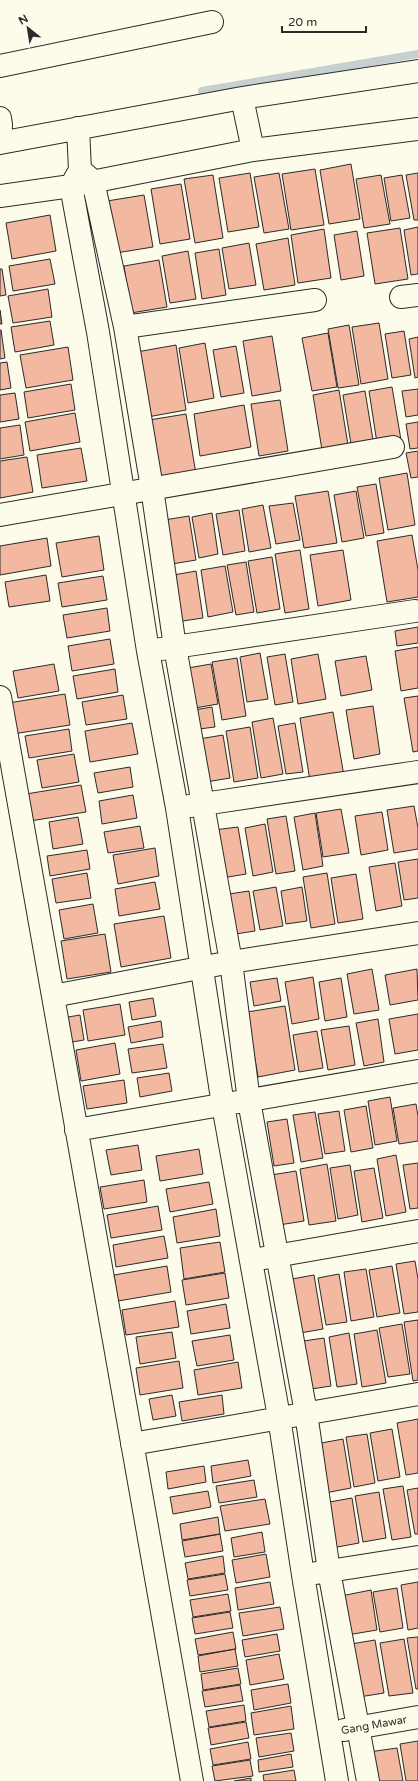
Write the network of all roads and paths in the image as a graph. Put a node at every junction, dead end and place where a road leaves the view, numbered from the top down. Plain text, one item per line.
1 (212, 22) dead end
2 (0, 63) edge
3 (417, 74) edge
4 (242, 98) junction
5 (418, 129) edge
6 (0, 132) edge
7 (250, 135) junction
8 (80, 162) junction
9 (0, 196) edge
10 (315, 300) dead end
11 (125, 327) junction
12 (393, 447) dead end
13 (152, 488) junction
14 (122, 494) junction
15 (0, 515) edge
16 (415, 611) dead end
17 (175, 647) junction
18 (148, 651) junction
19 (0, 697) edge
20 (418, 772) edge
21 (204, 803) junction
22 (177, 808) junction
23 (418, 933) edge
24 (231, 962) junction
25 (201, 968) junction
26 (53, 996) junction
27 (418, 1071) edge
28 (249, 1101) junction
29 (223, 1105) junction
30 (76, 1130) junction
31 (418, 1231) edge
32 (278, 1256) junction
33 (251, 1260) junction
34 (418, 1394) edge
35 (306, 1413) junction
36 (279, 1417) junction
37 (132, 1444) junction
38 (418, 1557) edge
39 (329, 1570) junction
40 (303, 1575) junction
41 (418, 1717) edge
42 (358, 1727) junction
43 (329, 1732) junction
44 (192, 1781) edge
45 (337, 1781) edge
46 (368, 1781) edge

1 - 2 street
3 - 4 street
4 - 7 street
4 - 8 street
5 - 7 street
6 - 8 street
7 - 8 street
8 - 9 street
8 - 11 street
8 - 14 street
10 - 11 street
11 - 13 street
12 - 13 street
13 - 14 street
13 - 17 street
14 - 15 street
14 - 18 street
16 - 17 street
17 - 18 street
17 - 21 street
18 - 22 street
19 - 26 street
20 - 21 street
21 - 22 street
21 - 24 street
22 - 25 street
23 - 24 street
24 - 25 street
24 - 28 street
25 - 26 street
25 - 29 street
26 - 30 street
27 - 28 street
28 - 29 street
28 - 32 street
29 - 30 street
29 - 33 street
30 - 37 street
31 - 32 street
32 - 33 street
32 - 35 street
33 - 36 street
34 - 35 street
35 - 36 street
35 - 39 street
36 - 37 street
36 - 40 street
37 - 44 street
38 - 39 street
39 - 40 street
39 - 42 street
40 - 43 street
41 - 42 street, Gang Mawar
42 - 43 street, Gang Mawar
42 - 46 street
43 - 45 street

